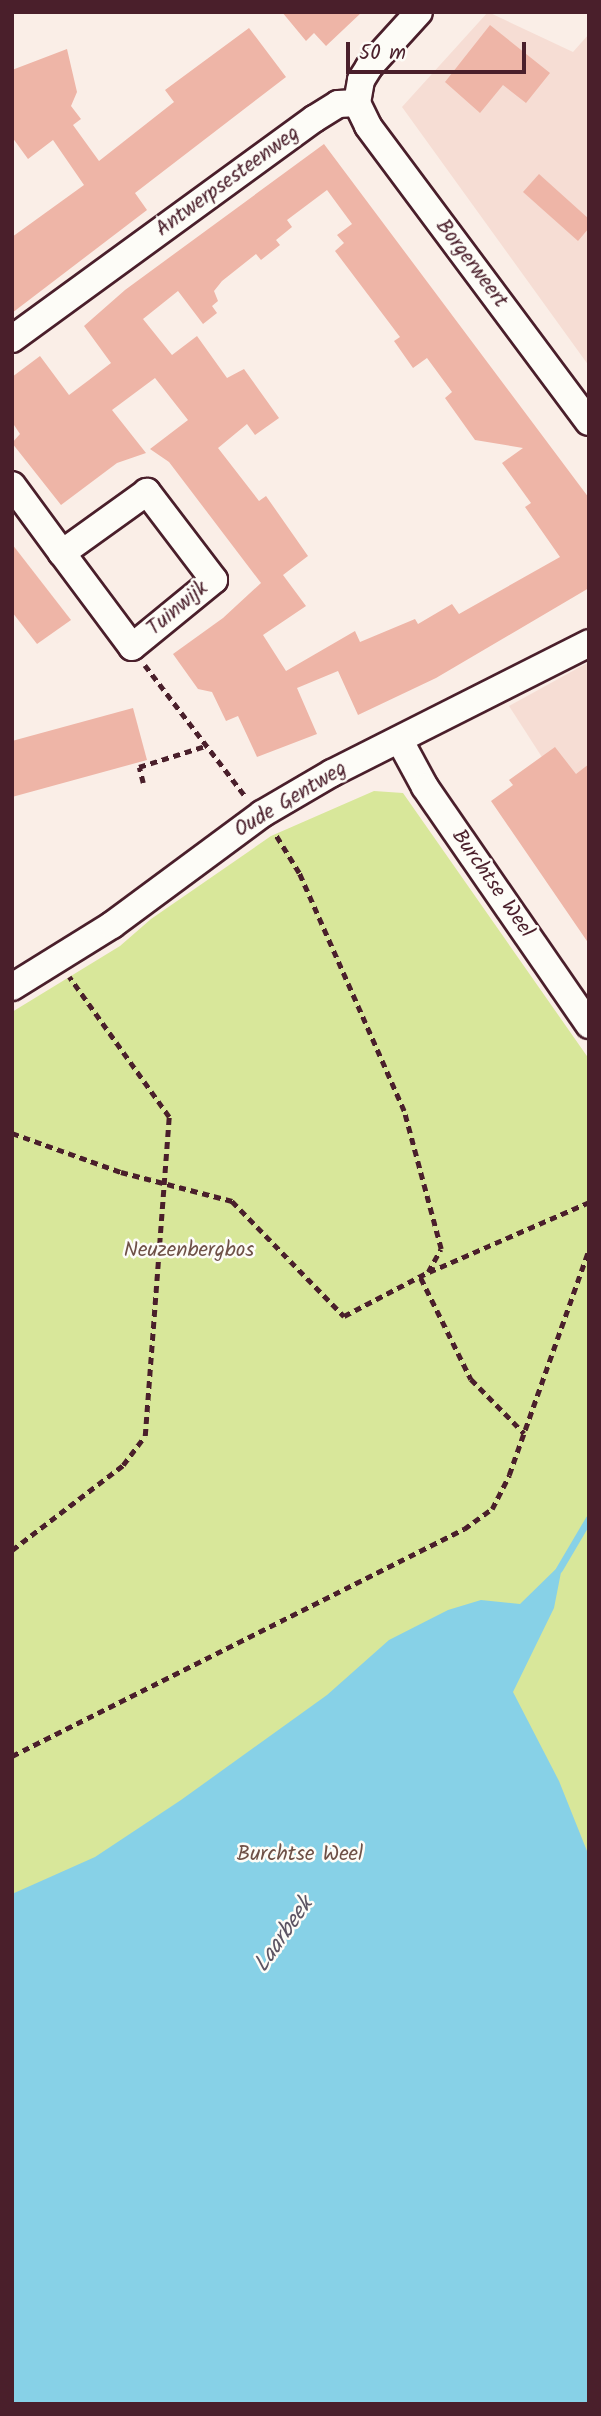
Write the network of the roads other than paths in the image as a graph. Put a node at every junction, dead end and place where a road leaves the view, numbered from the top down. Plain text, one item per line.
1 (419, 12) edge
2 (357, 103) junction
3 (12, 339) edge
4 (589, 422) edge
5 (12, 485) edge
6 (62, 553) junction
7 (589, 643) edge
8 (400, 741) junction
9 (12, 987) edge
10 (589, 1025) edge

1 - 2 street
2 - 3 street, Antwerpsesteenweg
2 - 4 street, Borgerweert
5 - 6 street, Tuinwijk
6 - 6 street, Tuinwijk
7 - 8 street, Oude Gentweg
8 - 9 street, Oude Gentweg
8 - 10 street, Burchtse Weel

